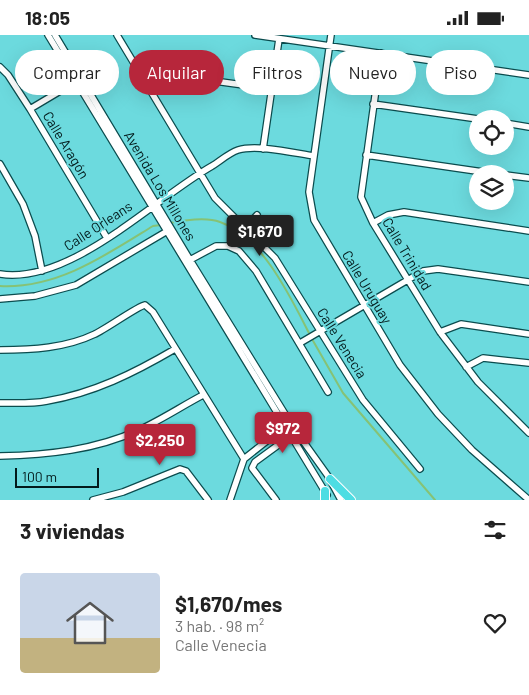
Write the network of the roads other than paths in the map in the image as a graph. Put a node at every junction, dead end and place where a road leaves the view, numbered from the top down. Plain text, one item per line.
1 (48, 35) edge
2 (55, 35) edge
3 (117, 35) edge
4 (255, 35) edge
5 (331, 35) edge
6 (279, 39) junction
7 (330, 46) junction
8 (58, 50) edge
9 (63, 50) edge
10 (277, 50) edge
11 (359, 50) edge
12 (129, 55) edge
13 (416, 58) edge
14 (0, 67) edge
15 (529, 75) edge
16 (54, 95) edge
17 (88, 95) edge
18 (152, 95) edge
19 (271, 95) edge
20 (374, 95) edge
21 (373, 104) junction
22 (30, 109) junction
23 (469, 118) edge
24 (514, 124) edge
25 (529, 127) edge
26 (263, 149) junction
27 (366, 155) junction
28 (314, 156) junction
29 (0, 164) edge
30 (469, 170) edge
31 (200, 173) junction
32 (514, 176) edge
33 (529, 179) edge
34 (153, 205) junction
35 (257, 215) dead end
36 (373, 223) junction
37 (246, 227) junction
38 (169, 230) junction
39 (529, 231) edge
40 (107, 238) junction
41 (188, 261) junction
42 (42, 271) junction
43 (0, 274) edge
44 (407, 279) junction
45 (529, 283) edge
46 (0, 299) edge
47 (362, 305) junction
48 (320, 331) junction
49 (440, 332) junction
50 (529, 334) edge
51 (300, 343) junction
52 (175, 349) junction
53 (0, 350) edge
54 (529, 363) edge
55 (466, 367) junction
56 (328, 392) dead end
57 (203, 395) junction
58 (0, 403) edge
59 (291, 428) junction
60 (529, 433) edge
61 (0, 456) edge
62 (244, 459) junction
63 (420, 469) dead end
64 (330, 479) junction
65 (325, 491) junction
66 (93, 500) edge
67 (208, 500) edge
68 (230, 500) edge
69 (276, 500) edge
70 (325, 500) edge
71 (329, 500) edge
72 (341, 500) edge
73 (352, 500) edge
74 (529, 500) edge

1 - 8 street, Avenida Los Millones
2 - 9 street, Avenida Los Millones
3 - 12 street, Calle Venecia
4 - 6 street
5 - 7 street, Calle Uruguay
6 - 7 street
6 - 10 street
7 - 11 street
7 - 28 street, Calle Uruguay
13 - 15 street
14 - 22 street, Calle Aragón
16 - 22 street
17 - 34 street, Avenida Los Millones
18 - 31 street, Calle Venecia
19 - 26 street
20 - 21 street, Calle Trinidad
21 - 23 street
21 - 27 street, Calle Trinidad
22 - 40 street, Calle Aragón
24 - 25 street
26 - 28 street, Calle Orleans
26 - 31 street, Calle Orleans
27 - 30 street
27 - 36 street, Calle Trinidad
28 - 47 street, Calle Uruguay
29 - 42 street
31 - 34 street, Calle Orleans
31 - 37 street, Calle Venecia
32 - 33 street
34 - 38 street, Avenida Los Millones
34 - 40 street, Calle Orleans
35 - 37 street
36 - 39 street
36 - 44 street, Calle Trinidad
37 - 48 street, Calle Venecia
38 - 41 street, Avenida Los Millones
38 - 46 street
40 - 42 street, Calle Orleans
41 - 51 street
41 - 59 street, Avenida Los Millones
42 - 43 street, Calle Orleans
44 - 45 street
44 - 47 street
44 - 49 street, Calle Trinidad
47 - 48 street
47 - 74 street, Calle Uruguay
48 - 51 street
48 - 63 street, Calle Venecia
49 - 50 street
49 - 55 street, Calle Trinidad
51 - 56 street
52 - 53 street
52 - 57 street
52 - 58 street
54 - 55 street
55 - 60 street, Calle Trinidad
57 - 61 street
57 - 62 street
59 - 62 street
59 - 64 street, Avenida Los Millones
59 - 65 street, Avenida Los Millones
59 - 69 street
62 - 68 street
64 - 72 street, Avenida Los Millones
64 - 73 highway
65 - 70 highway
65 - 71 street, Avenida Los Millones
66 - 67 street

